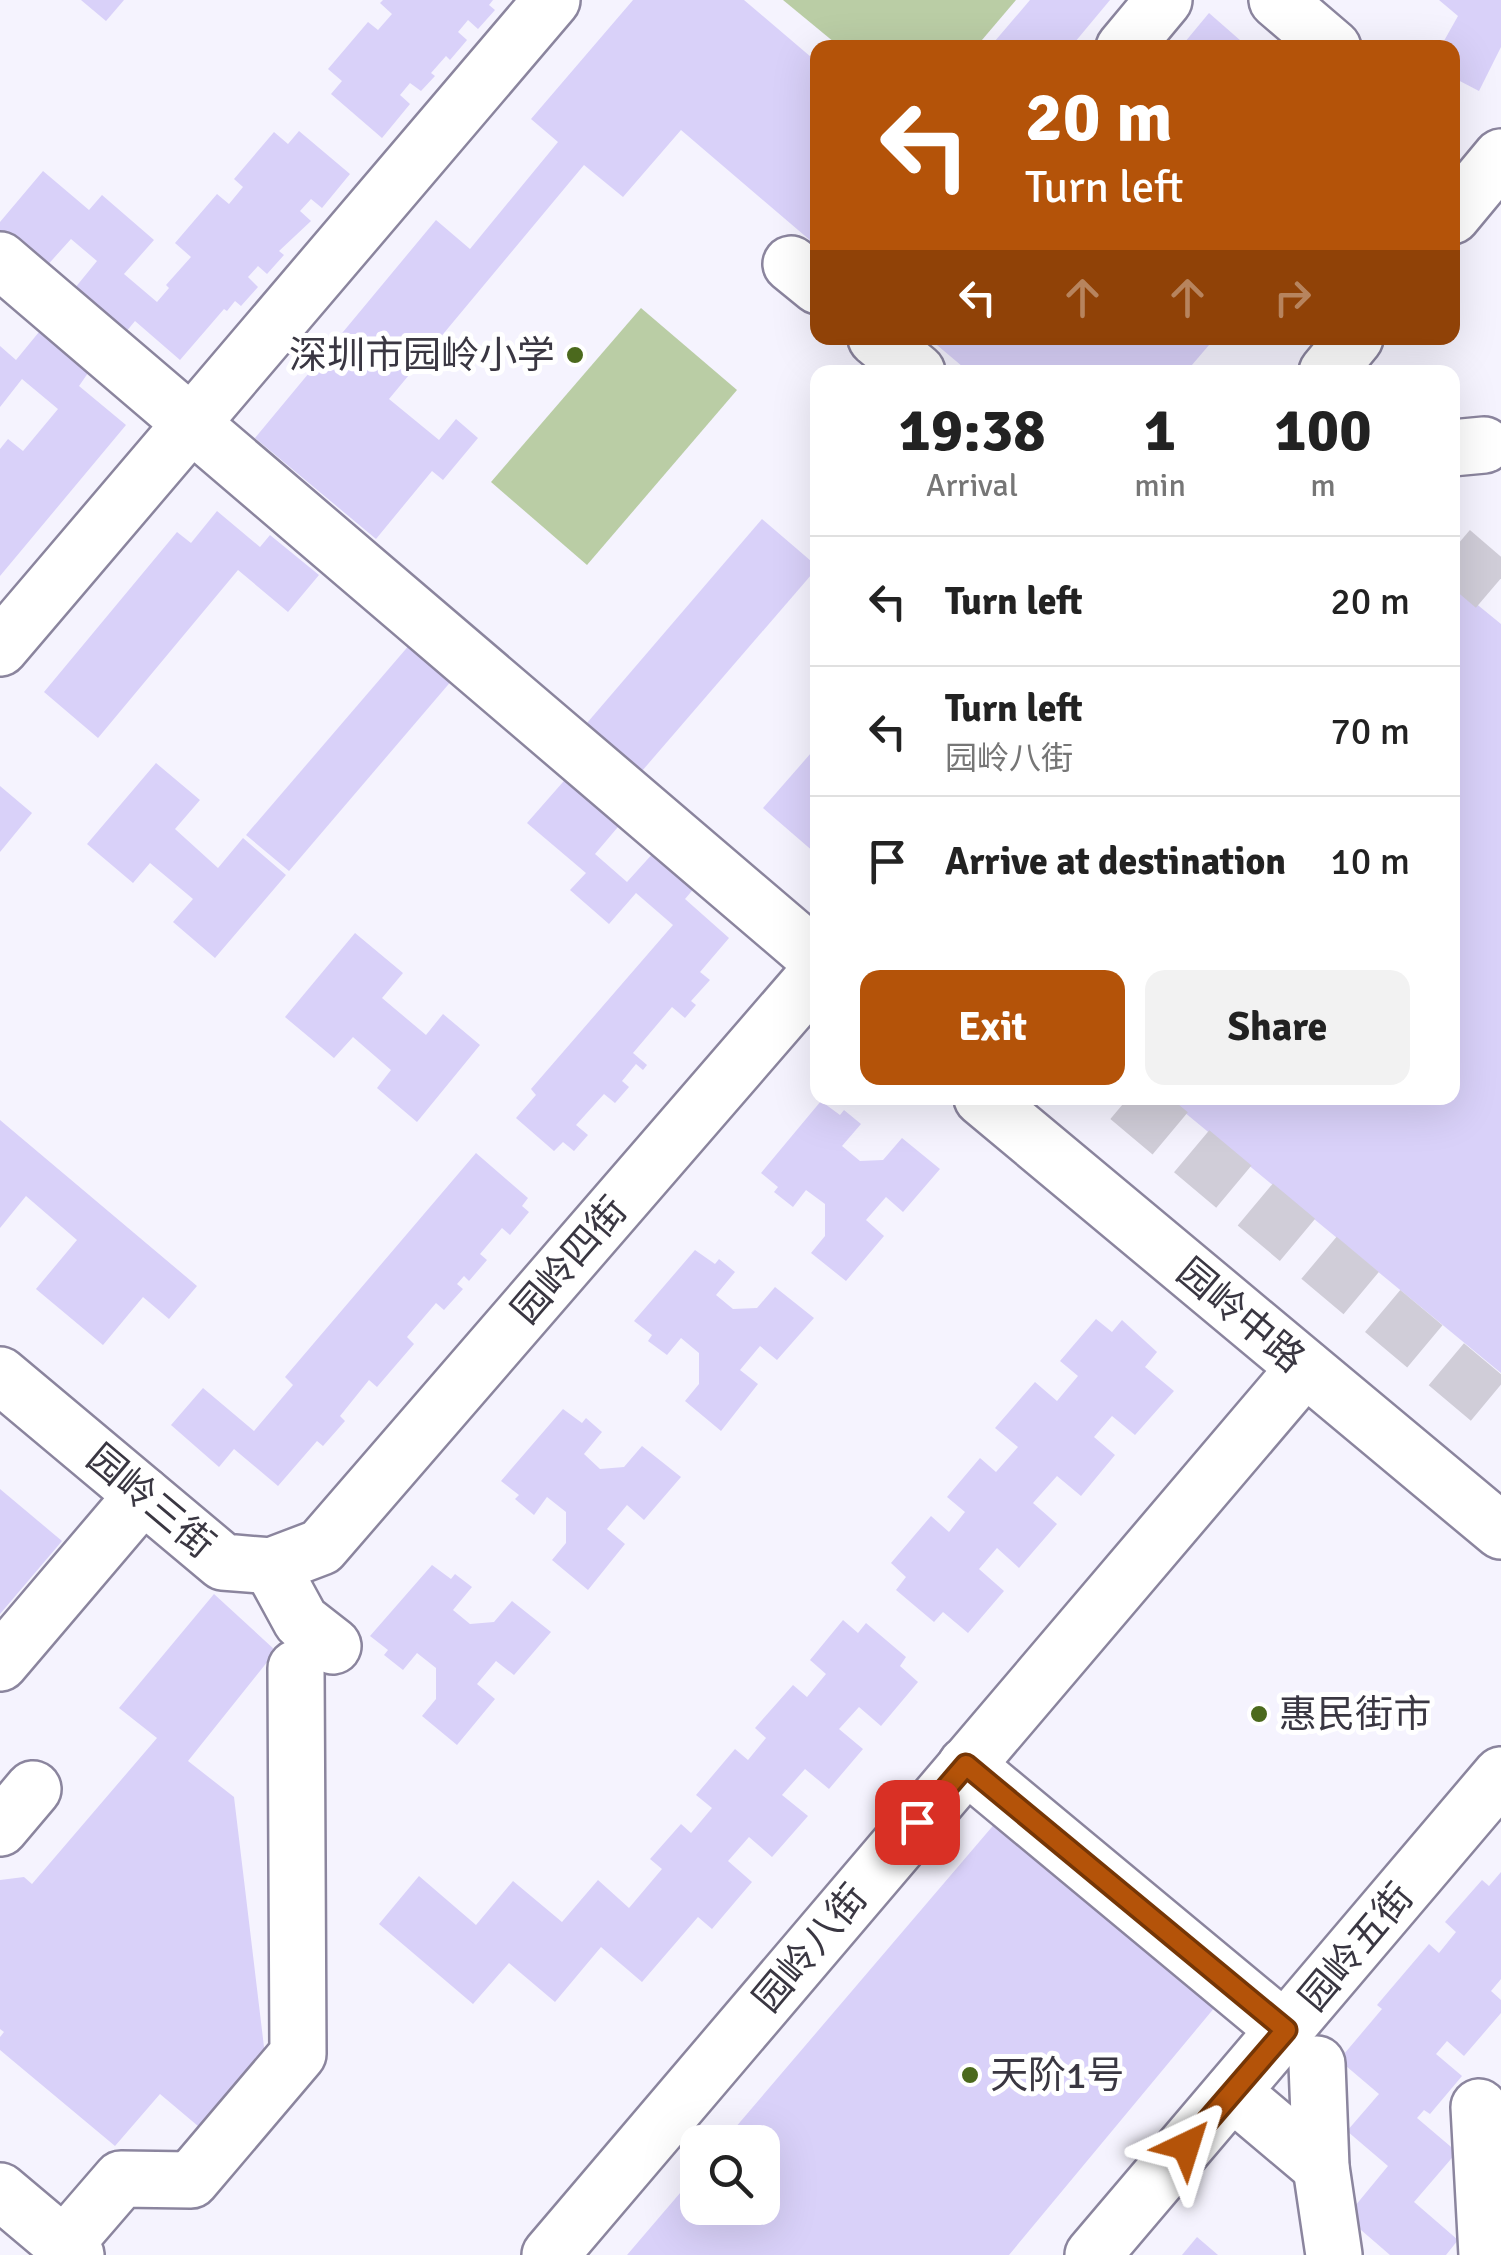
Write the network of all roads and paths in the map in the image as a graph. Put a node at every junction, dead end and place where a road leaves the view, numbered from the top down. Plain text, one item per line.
1 (552, 0) edge
2 (1164, 0) edge
3 (1277, 0) edge
4 (1131, 40) edge
5 (1324, 40) edge
6 (0, 260) edge
7 (885, 345) edge
8 (1349, 345) edge
9 (908, 365) edge
10 (1333, 365) edge
11 (191, 422) junction
12 (0, 648) edge
13 (810, 952) edge
14 (810, 981) edge
15 (990, 1105) edge
16 (1305, 1368) junction
17 (0, 1374) edge
18 (143, 1495) junction
19 (1501, 1530) edge
20 (321, 1547) joint
21 (271, 1566) junction
22 (0, 1663) edge
23 (966, 1765) junction
24 (1501, 1774) edge
25 (1301, 2047) junction
26 (1232, 2092) junction
27 (1478, 2107) dead end
28 (1321, 2168) junction
29 (0, 2191) edge
30 (70, 2250) edge
31 (550, 2255) edge
32 (1094, 2255) edge
33 (1334, 2255) edge
34 (1488, 2255) edge

1 - 11 street
2 - 4 street
3 - 5 street
6 - 11 street
7 - 9 street
8 - 10 street
11 - 12 street
11 - 13 street
14 - 20 street, 园岭四街
15 - 16 street, 园岭中路
16 - 19 street, 园岭中路
16 - 23 street, 园岭八街
17 - 18 street, 园岭三街
18 - 21 street, 园岭三街
18 - 22 street
20 - 21 street, 园岭三街
21 - 30 street
23 - 25 street
23 - 31 street, 园岭八街
24 - 25 street, 园岭五街
25 - 26 street, 园岭五街
25 - 28 street
26 - 28 street
26 - 32 street, 园岭五街
27 - 34 street
28 - 33 street
29 - 30 street

